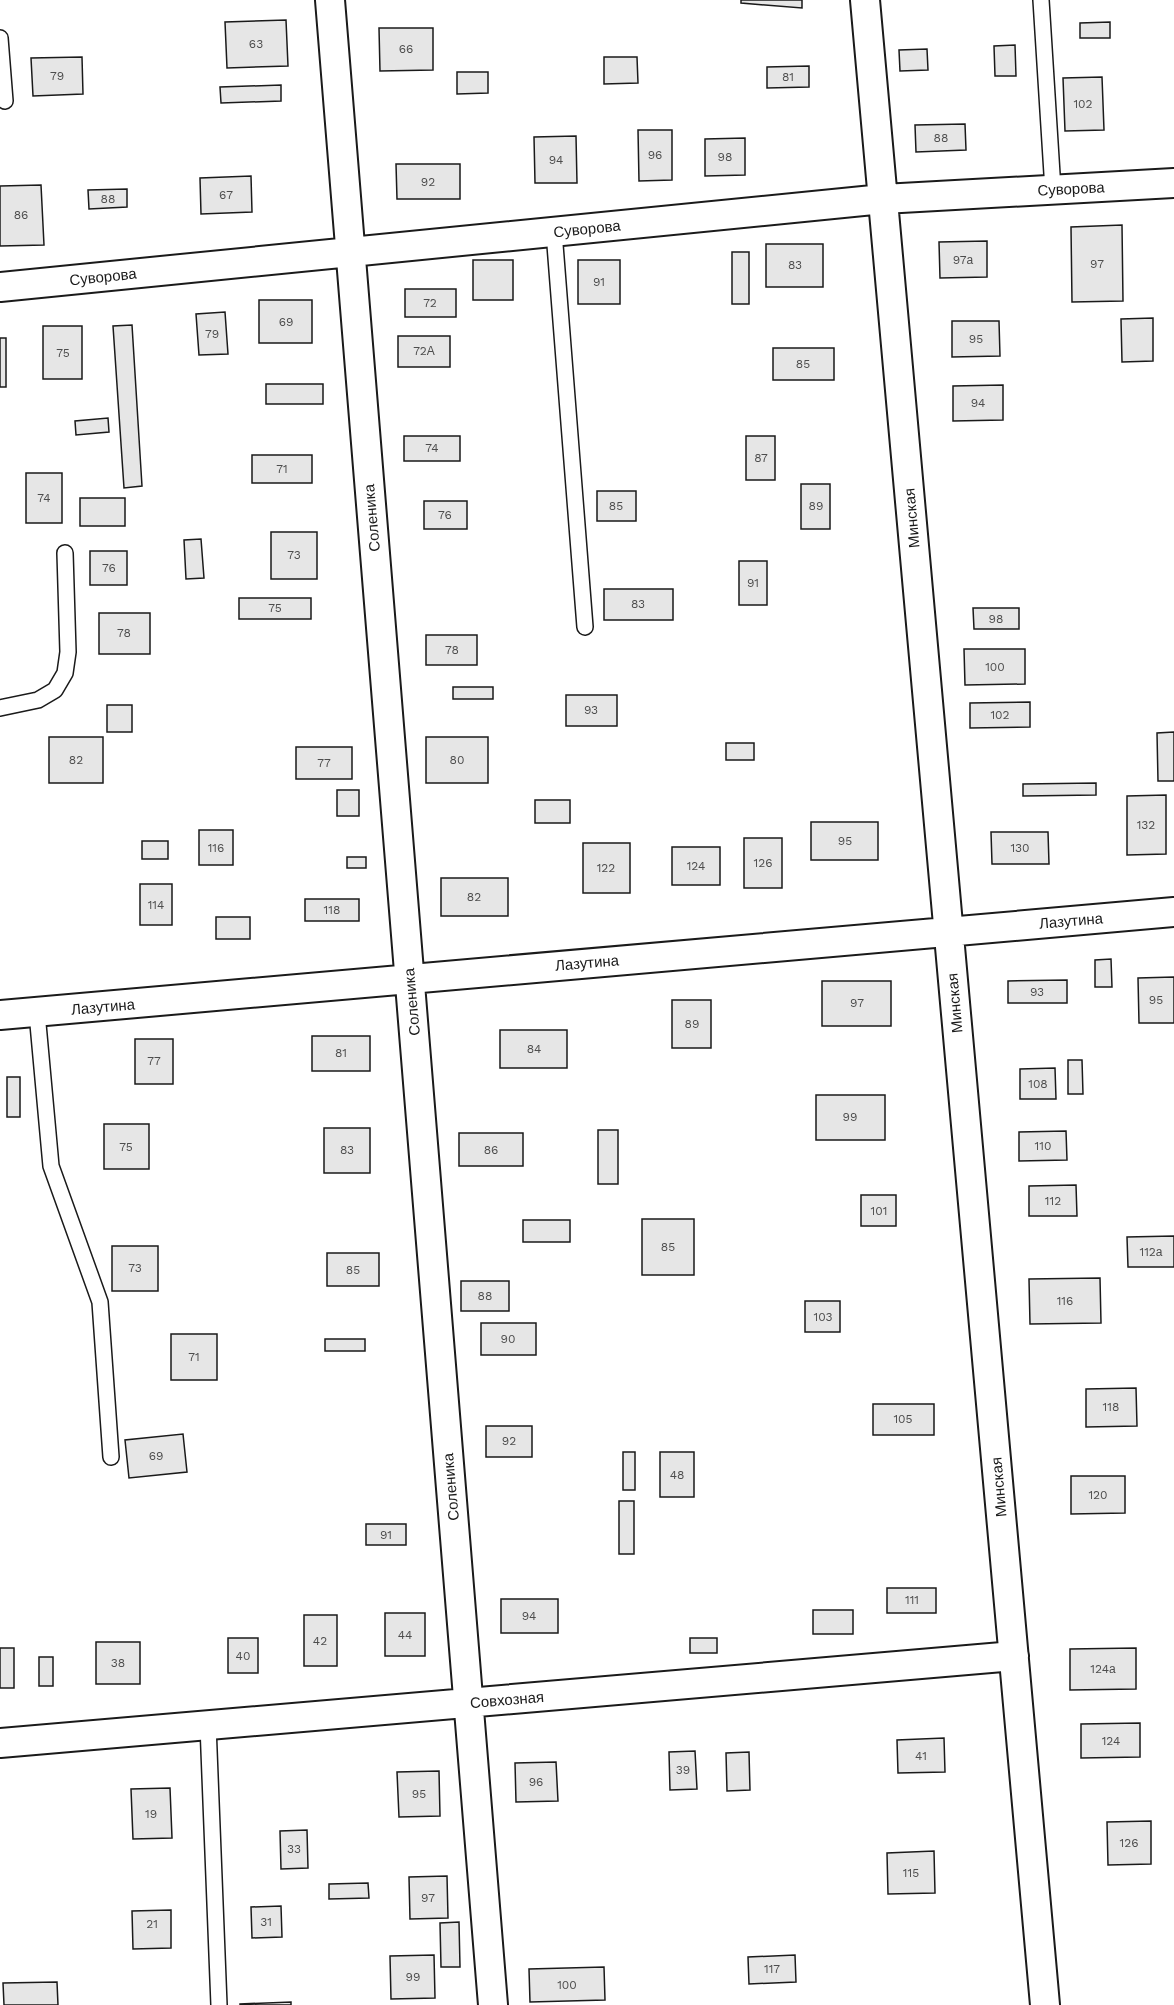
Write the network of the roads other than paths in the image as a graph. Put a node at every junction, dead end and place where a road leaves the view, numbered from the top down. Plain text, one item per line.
1 (330, 0) edge
2 (866, 0) edge
3 (1041, 0) edge
4 (0, 38) edge
5 (6, 101) dead end
6 (1174, 183) edge
7 (1053, 190) junction
8 (883, 199) junction
9 (554, 232) junction
10 (350, 252) junction
11 (0, 287) edge
12 (65, 552) dead end
13 (585, 627) dead end
14 (0, 708) edge
15 (1174, 912) edge
16 (949, 932) junction
17 (410, 978) junction
18 (38, 1013) junction
19 (0, 1015) edge
20 (111, 1457) dead end
21 (1014, 1656) junction
22 (468, 1703) junction
23 (208, 1725) junction
24 (0, 1743) edge
25 (219, 2005) edge
26 (493, 2005) edge
27 (1046, 2005) edge

1 - 10 street, Соленика
2 - 8 street, Минская
3 - 7 lane
4 - 5 lane
6 - 7 street, Суворова
7 - 8 street, Суворова
8 - 9 street, Суворова
8 - 16 street, Минская
9 - 10 street, Суворова
9 - 13 lane
10 - 11 street, Суворова
10 - 17 street, Соленика
12 - 14 lane
15 - 16 street, Лазутина
16 - 17 street, Лазутина
16 - 21 street, Минская
17 - 18 street, Лазутина
17 - 22 street, Соленика
18 - 19 street, Лазутина
18 - 20 lane
21 - 22 street, Совхозная
21 - 27 street, Минская
22 - 23 street, Совхозная
22 - 26 street, Соленика
23 - 24 street, Совхозная
23 - 25 lane

